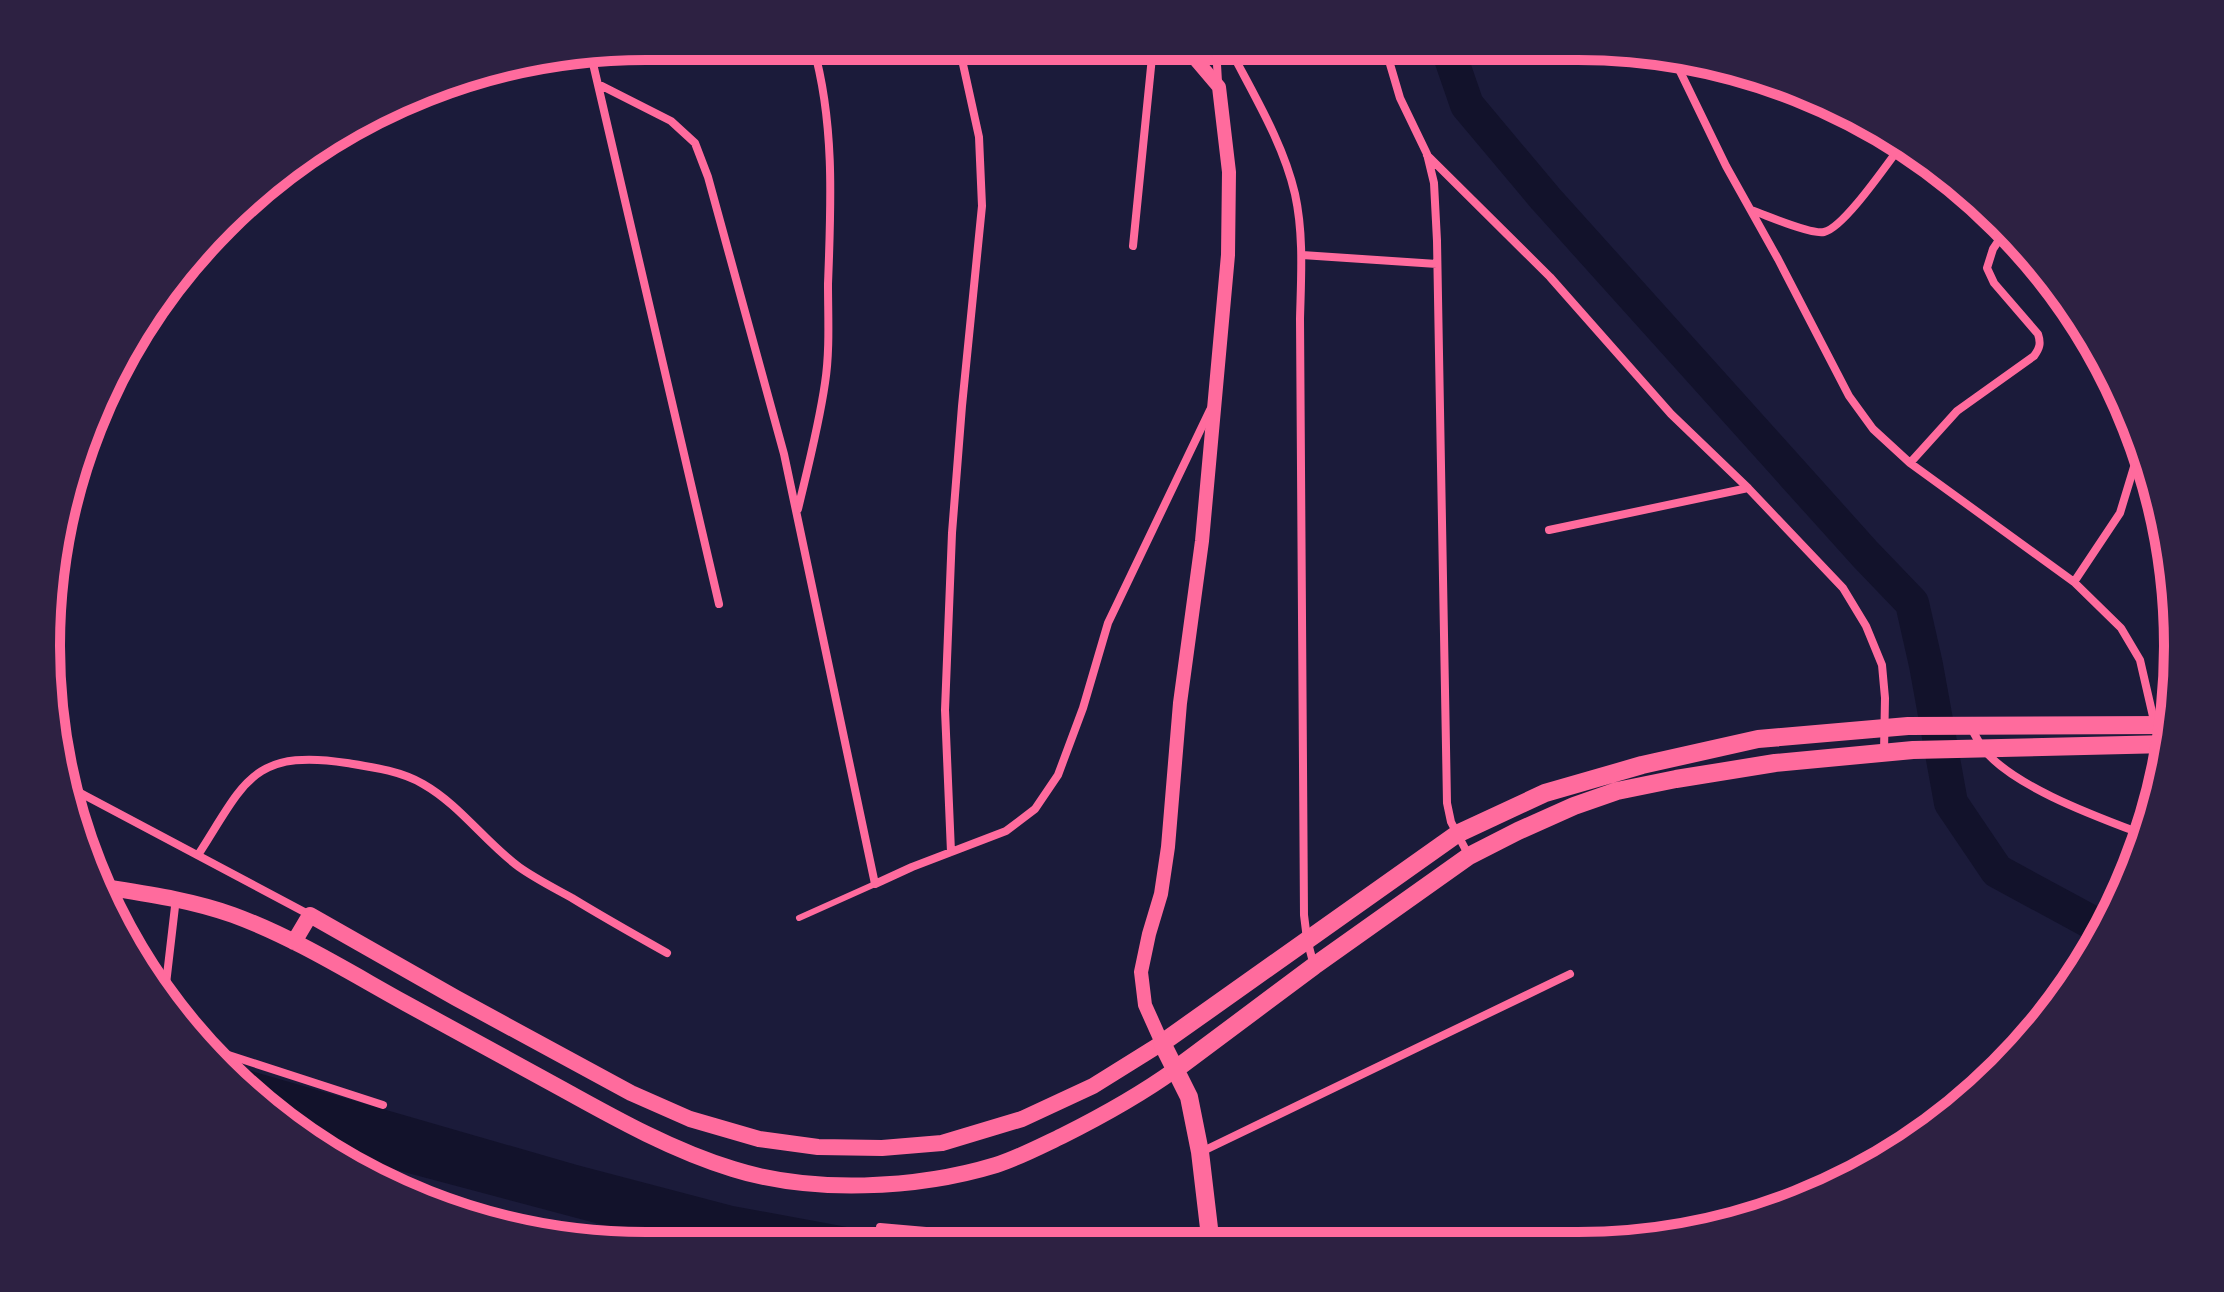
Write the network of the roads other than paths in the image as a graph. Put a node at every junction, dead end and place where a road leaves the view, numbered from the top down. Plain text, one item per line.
1 (817, 60) edge
2 (962, 60) edge
3 (1152, 60) edge
4 (1196, 60) edge
5 (1217, 60) edge
6 (1236, 60) edge
7 (1389, 60) edge
8 (593, 63) edge
9 (1679, 69) edge
10 (598, 84) junction
11 (1219, 87) junction
12 (1895, 153) edge
13 (1427, 154) junction
14 (1751, 210) junction
15 (1999, 240) edge
16 (1133, 246) dead end
17 (1302, 255) junction
18 (1437, 264) junction
19 (1215, 398) junction
20 (1910, 463) junction
21 (2135, 464) edge
22 (1748, 488) junction
23 (797, 513) junction
24 (1549, 530) dead end
25 (2074, 582) junction
26 (719, 604) dead end
27 (61, 611) edge
28 (61, 665) edge
29 (2160, 716) edge
30 (2159, 725) edge
31 (1970, 726) junction
32 (1886, 727) junction
33 (2155, 744) edge
34 (1983, 749) junction
35 (1884, 753) junction
36 (79, 792) edge
37 (2134, 830) edge
38 (1457, 834) junction
39 (951, 852) junction
40 (198, 855) junction
41 (1469, 856) junction
42 (875, 884) junction
43 (113, 888) edge
44 (176, 898) junction
45 (310, 915) junction
46 (799, 918) dead end
47 (1307, 939) junction
48 (294, 942) junction
49 (667, 953) dead end
50 (1314, 966) junction
51 (1570, 974) dead end
52 (166, 982) edge
53 (1162, 1043) junction
54 (227, 1054) edge
55 (1176, 1069) junction
56 (383, 1105) dead end
57 (1200, 1152) junction
58 (880, 1227) dead end
59 (938, 1232) edge
60 (1209, 1232) edge

1 - 23 street
2 - 39 street
3 - 16 street
4 - 11 street
5 - 11 street
6 - 17 street
7 - 13 street
8 - 10 street
9 - 14 street
10 - 23 street
10 - 26 street
11 - 19 street
12 - 14 street
13 - 18 street
13 - 22 street
14 - 20 street
15 - 20 street
17 - 18 street
17 - 47 street
18 - 38 street
19 - 39 street
19 - 53 street
20 - 25 street
21 - 25 street
22 - 24 street
22 - 32 street
23 - 42 street
25 - 29 street
27 - 28 street
30 - 31 main road
31 - 32 main road
31 - 34 street
32 - 35 street
32 - 38 main road
33 - 34 main road
34 - 35 main road
34 - 37 street
35 - 41 main road
36 - 40 street
38 - 41 street
38 - 47 main road
39 - 42 street
40 - 45 street
40 - 49 street
41 - 50 main road
42 - 46 lane
43 - 44 main road
44 - 48 main road
44 - 52 street
45 - 48 main road
45 - 53 main road
47 - 50 street
47 - 53 main road
48 - 55 main road
50 - 55 main road
51 - 57 street
53 - 55 main road
54 - 56 street
55 - 57 main road
57 - 60 main road
58 - 59 street

